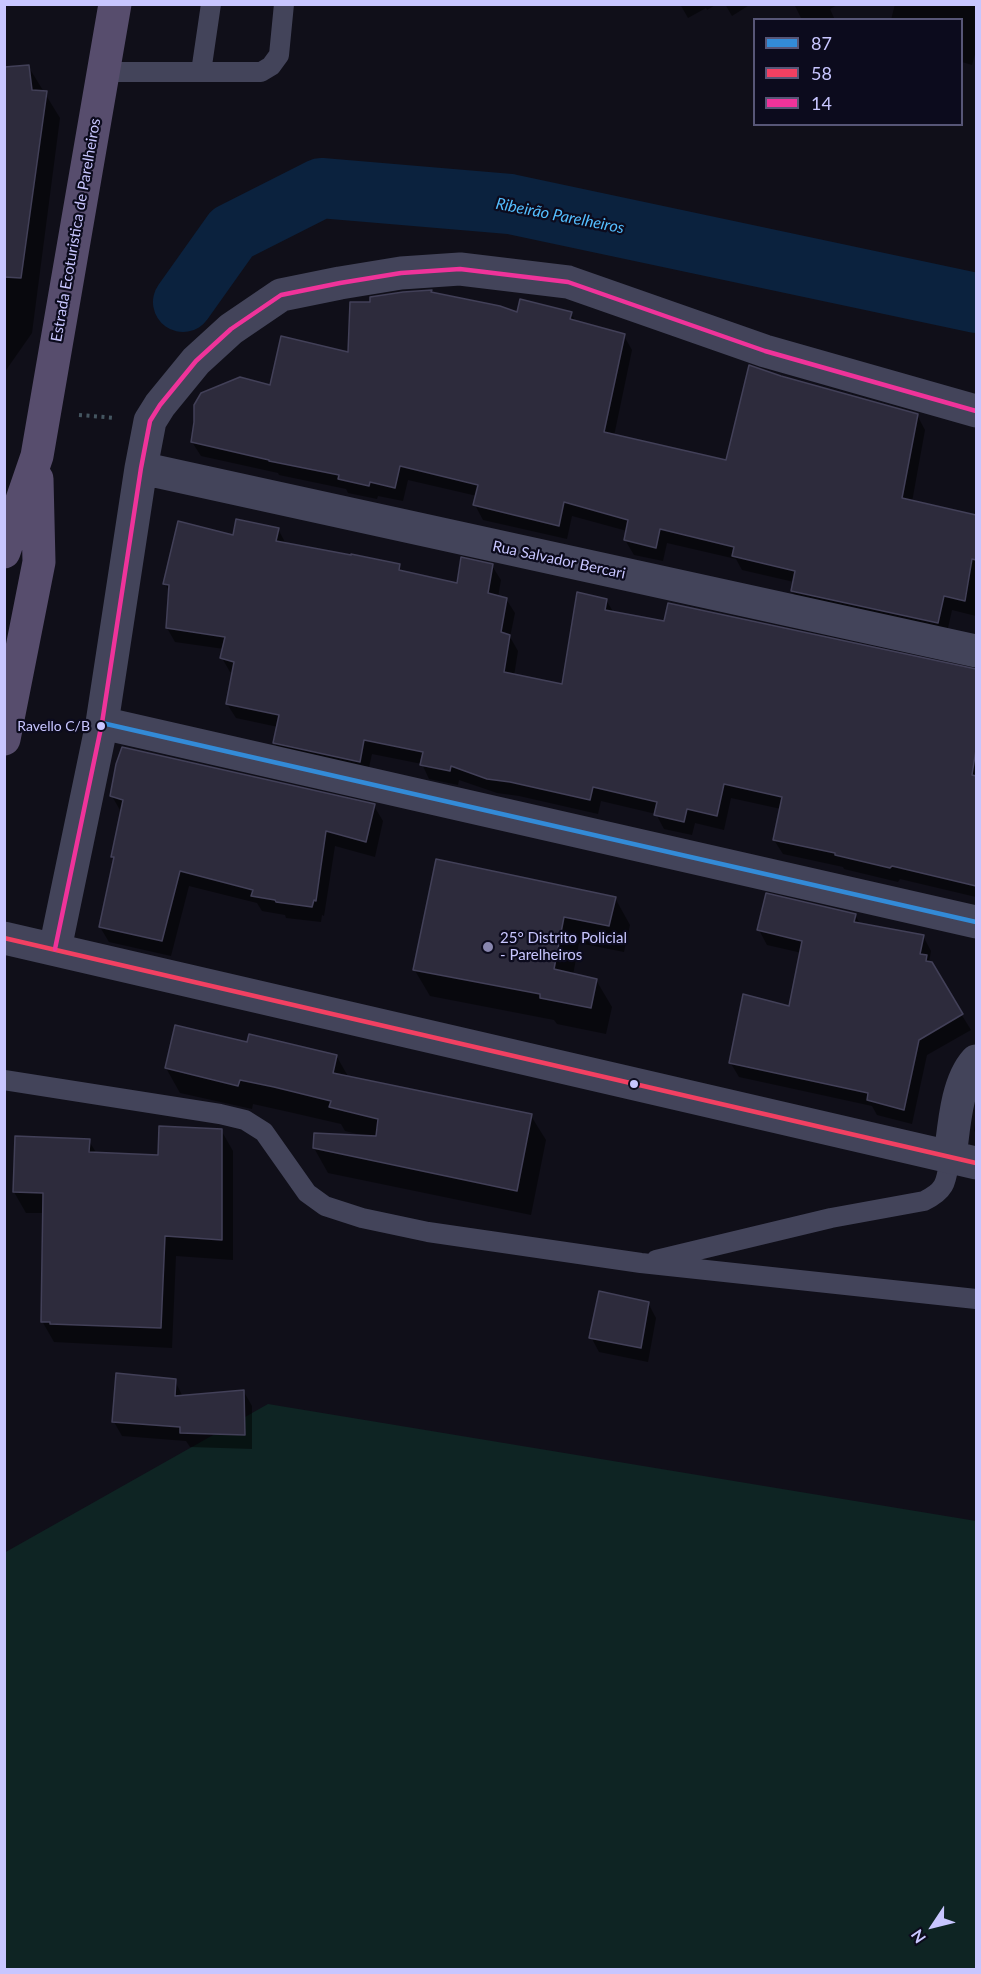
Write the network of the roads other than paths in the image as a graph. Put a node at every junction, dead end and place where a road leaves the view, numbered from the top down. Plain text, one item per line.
1 (115, 4) edge
2 (211, 4) edge
3 (284, 4) edge
4 (103, 72) junction
5 (201, 72) junction
6 (976, 411) edge
7 (37, 456) junction
8 (141, 468) junction
9 (4, 552) edge
10 (976, 651) edge
11 (102, 723) junction
12 (4, 739) edge
13 (976, 921) edge
14 (4, 938) edge
15 (55, 949) junction
16 (976, 1061) edge
17 (4, 1080) edge
18 (963, 1160) edge
19 (641, 1263) junction
20 (976, 1299) edge

1 - 4 main road, Estrada Ecoturistica de Parelheiros
2 - 5 lane
3 - 5 lane
4 - 5 lane
4 - 7 main road, Estrada Ecoturistica de Parelheiros
6 - 8 street
7 - 9 main road, Estrada Ecoturistica de Parelheiros
7 - 12 main road, Estrada Ecoturistica de Parelheiros
8 - 10 street, Rua Salvador Bercari
8 - 11 street
11 - 13 street
11 - 15 street
14 - 15 street
15 - 18 street
16 - 18 street
17 - 19 lane
18 - 19 lane
19 - 20 lane

